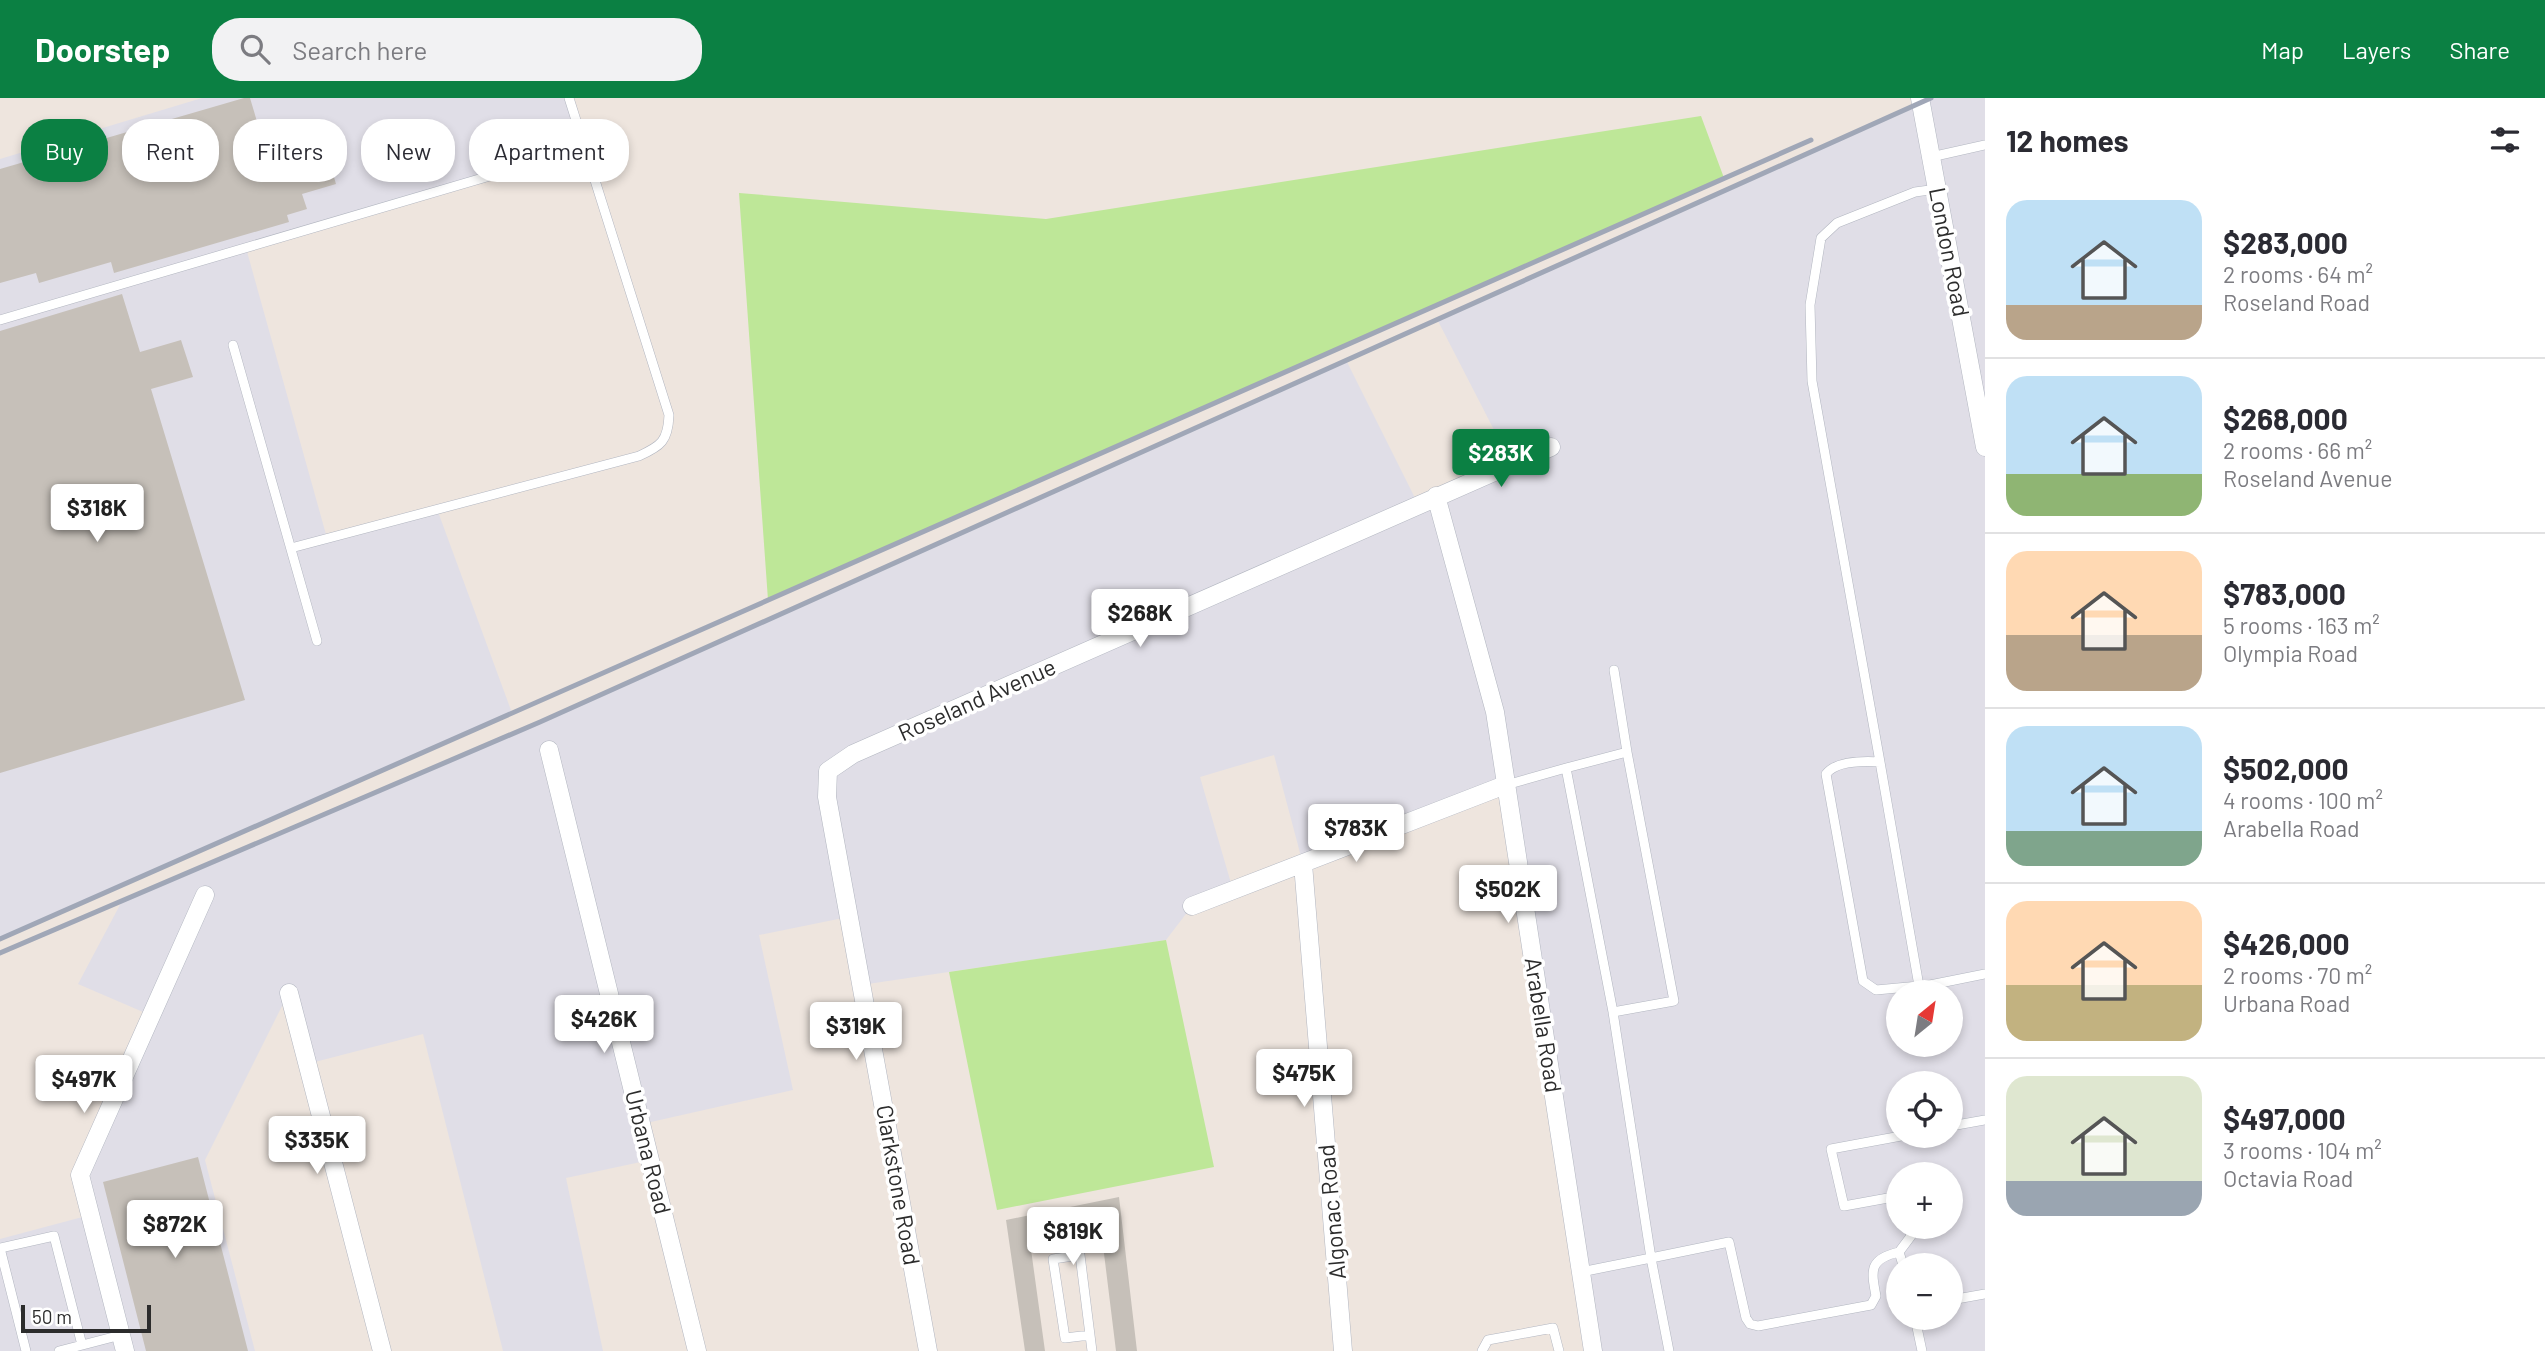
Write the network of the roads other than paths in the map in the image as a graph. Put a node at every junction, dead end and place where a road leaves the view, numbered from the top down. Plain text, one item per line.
1 (569, 98) edge
2 (1920, 98) edge
3 (576, 119) edge
4 (1985, 145) edge
5 (1931, 157) junction
6 (469, 182) edge
7 (596, 182) edge
8 (1937, 189) junction
9 (0, 320) edge
10 (233, 345) dead end
11 (1551, 447) dead end
12 (1985, 447) edge
13 (1436, 496) junction
14 (291, 548) junction
15 (317, 641) dead end
16 (1614, 670) dead end
17 (549, 750) dead end
18 (1627, 752) junction
19 (1880, 762) junction
20 (1566, 768) junction
21 (828, 771) joint
22 (1505, 785) junction
23 (1303, 864) junction
24 (205, 895) dead end
25 (1192, 906) dead end
26 (1985, 974) edge
27 (1918, 980) edge
28 (1952, 980) edge
29 (1886, 989) edge
30 (289, 993) dead end
31 (1613, 1012) junction
32 (1985, 1120) edge
33 (1963, 1124) edge
34 (1886, 1139) edge
35 (1886, 1198) edge
36 (1908, 1239) edge
37 (1899, 1252) joint
38 (1651, 1258) junction
39 (1581, 1272) junction
40 (1985, 1294) edge
41 (1963, 1298) edge
42 (1918, 1330) edge
43 (1090, 1335) junction
44 (123, 1343) edge
45 (82, 1345) junction
46 (26, 1351) edge
47 (62, 1351) edge
48 (382, 1351) edge
49 (697, 1351) edge
50 (928, 1351) edge
51 (1092, 1351) edge
52 (1343, 1351) edge
53 (1482, 1351) edge
54 (1559, 1351) edge
55 (1593, 1351) edge
56 (1669, 1351) edge
57 (1922, 1351) edge

1 - 3 lane
2 - 5 street, London Road
4 - 5 lane
5 - 8 street, London Road
6 - 9 lane
7 - 14 lane
8 - 12 street, London Road
8 - 19 lane
10 - 14 lane
11 - 13 street, Roseland Avenue
13 - 21 street, Roseland Avenue
13 - 22 street, Arabella Road
14 - 15 lane
16 - 18 lane
17 - 49 street, Urbana Road
18 - 20 lane
18 - 31 lane
19 - 27 lane
19 - 29 lane
20 - 22 lane
20 - 31 lane
21 - 50 street, Clarkstone Road
22 - 23 street
22 - 39 street, Arabella Road
23 - 25 street
23 - 52 street, Algonac Road
24 - 44 street
26 - 28 lane
30 - 48 street
31 - 38 lane
32 - 33 lane
34 - 35 lane
36 - 37 lane
37 - 38 lane
38 - 39 lane
38 - 56 lane
39 - 55 street, Arabella Road
40 - 41 lane
42 - 57 lane
43 - 43 lane
43 - 51 lane
44 - 45 lane
45 - 46 lane
45 - 47 lane
53 - 54 lane

